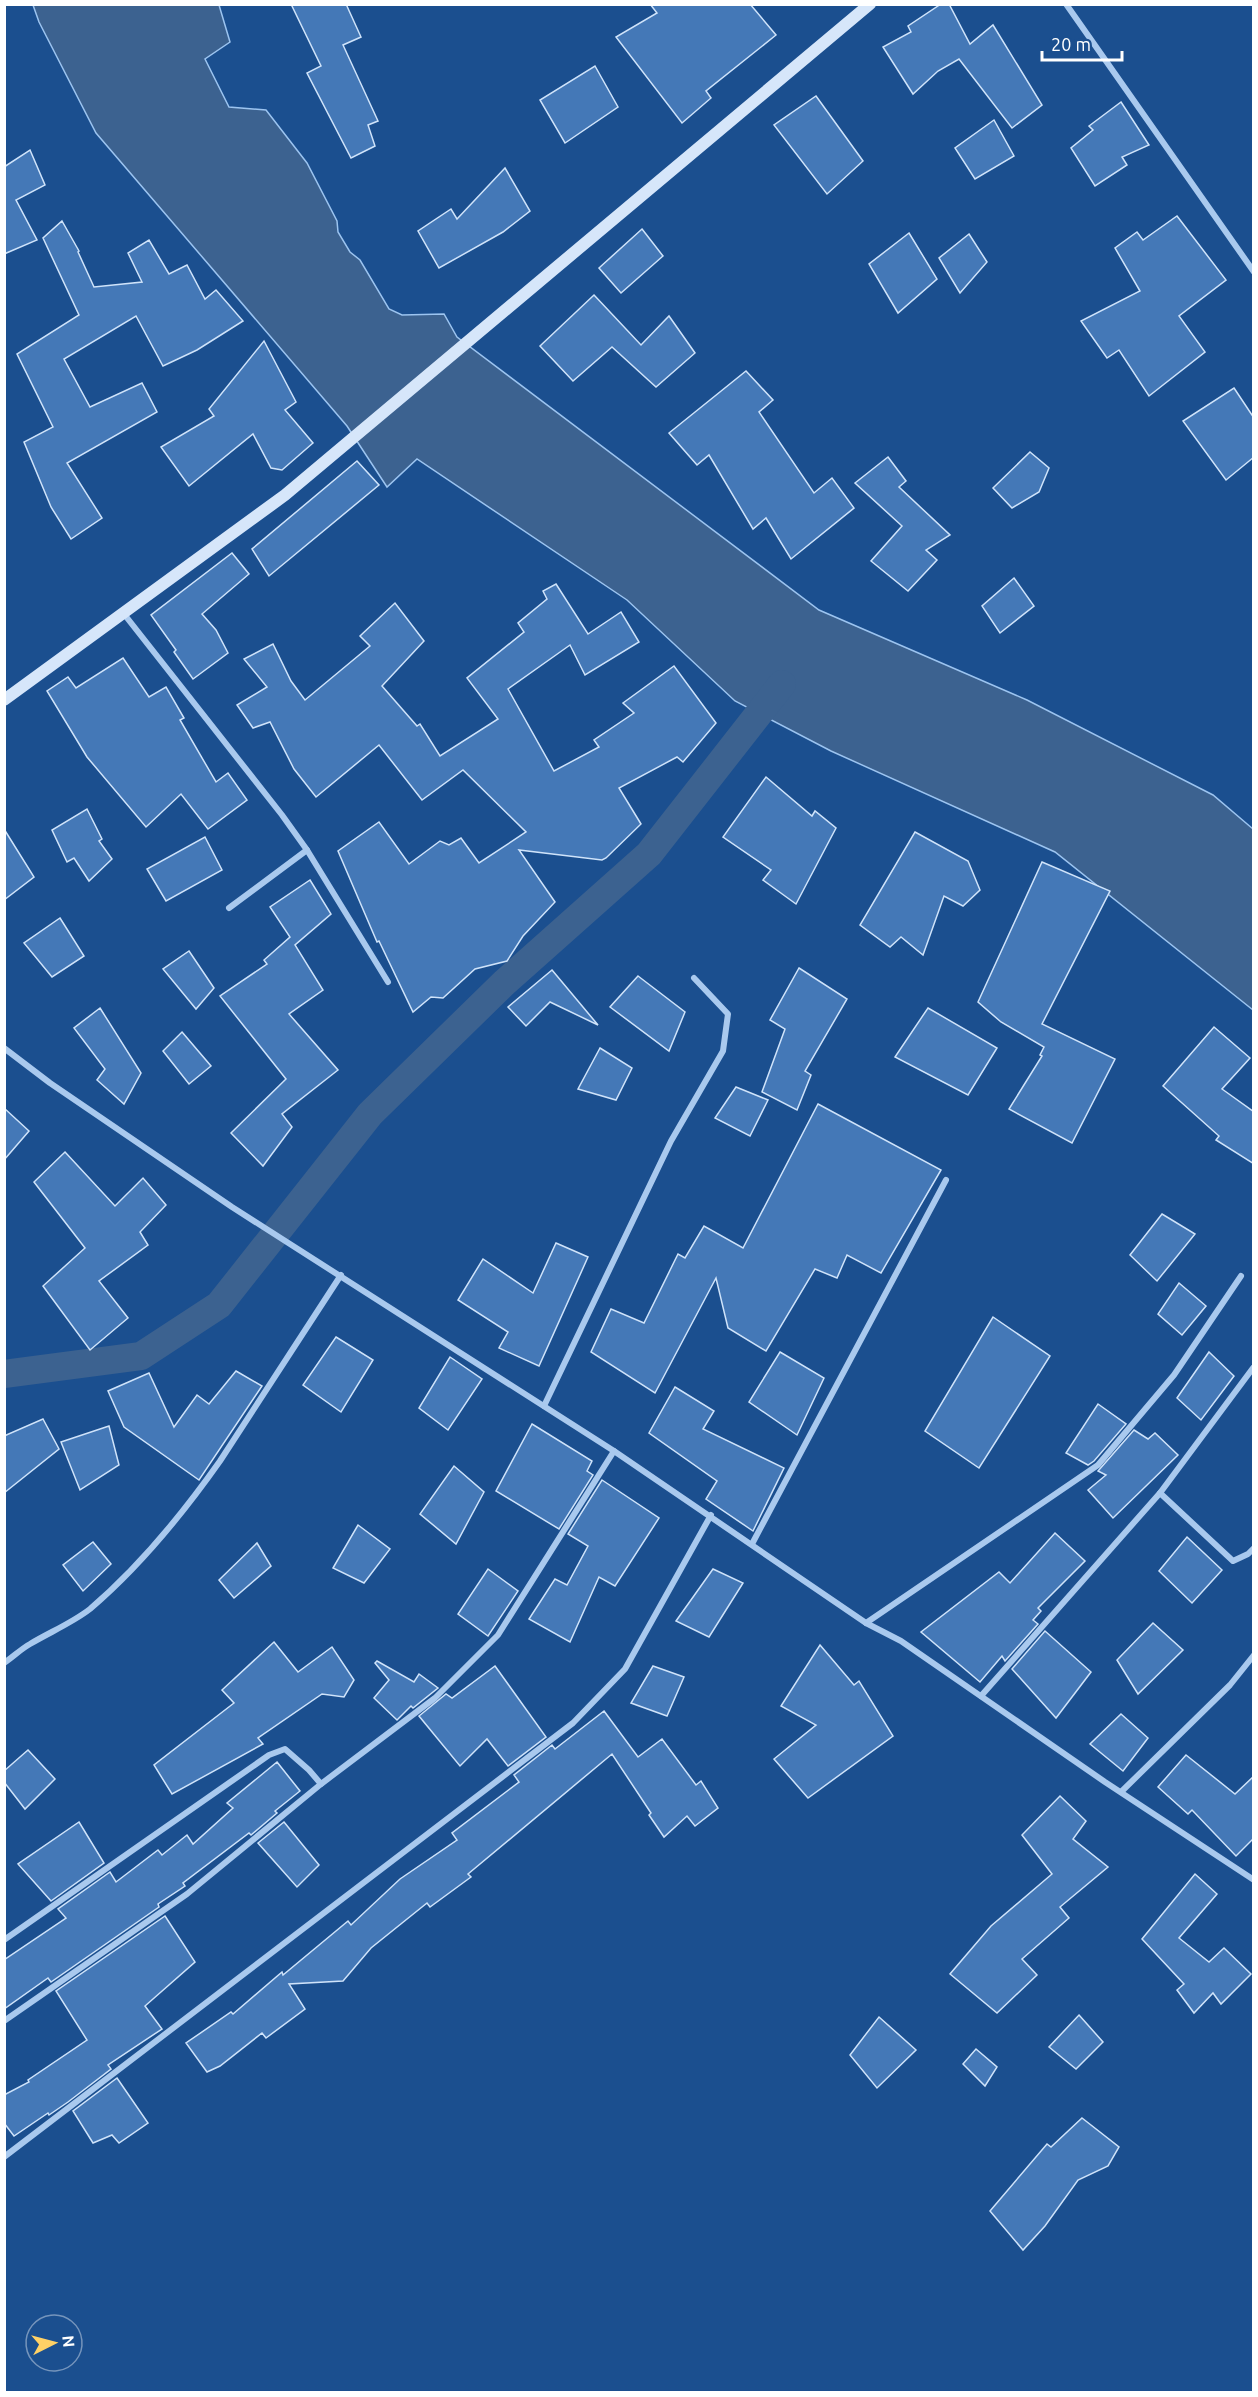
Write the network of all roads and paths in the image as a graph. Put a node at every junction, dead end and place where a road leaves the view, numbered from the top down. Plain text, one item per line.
1 (870, 4) edge
2 (1066, 4) edge
3 (1254, 272) edge
4 (124, 614) junction
5 (4, 700) edge
6 (307, 850) junction
7 (229, 908) dead end
8 (694, 978) dead end
9 (388, 982) dead end
10 (4, 1048) edge
11 (946, 1180) dead end
12 (341, 1275) junction
13 (1241, 1276) dead end
14 (1253, 1368) edge
15 (544, 1406) junction
16 (614, 1451) junction
17 (1160, 1493) junction
18 (711, 1515) junction
19 (752, 1544) junction
20 (1254, 1548) edge
21 (866, 1623) junction
22 (1254, 1655) edge
23 (4, 1663) edge
24 (981, 1695) junction
25 (321, 1784) junction
26 (1121, 1792) junction
27 (1254, 1880) edge
28 (4, 1940) edge
29 (4, 2021) edge
30 (4, 2157) edge

1 - 4 street
2 - 3 street
4 - 5 street
4 - 6 street
6 - 7 street
6 - 9 street
8 - 15 street
10 - 12 street
11 - 19 street
12 - 15 street
12 - 23 street
13 - 21 street
14 - 17 street
15 - 16 street
16 - 18 street
16 - 25 street
17 - 20 street
17 - 24 street
18 - 19 street
18 - 30 street
19 - 21 street
21 - 24 street
22 - 26 street
24 - 26 street
25 - 28 street
25 - 29 street
26 - 27 street

